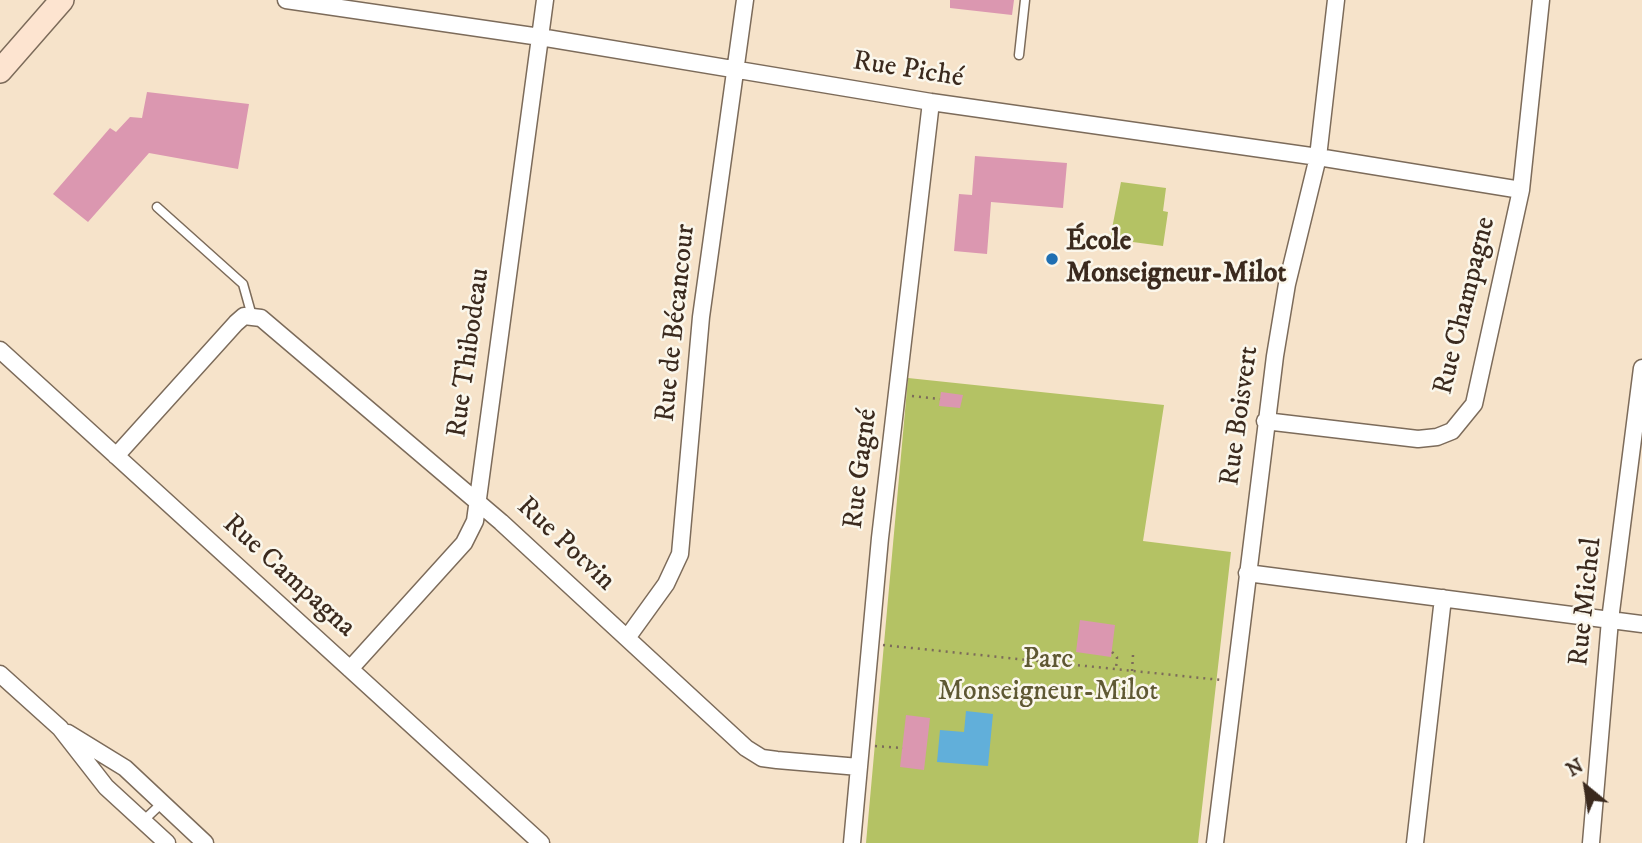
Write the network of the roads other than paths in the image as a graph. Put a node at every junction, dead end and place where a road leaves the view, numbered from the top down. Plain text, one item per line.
1 (62, 0) edge
2 (286, 0) edge
3 (545, 0) edge
4 (745, 0) edge
5 (1025, 0) edge
6 (1336, 0) edge
7 (1541, 0) edge
8 (540, 37) junction
9 (1019, 55) dead end
10 (736, 69) junction
11 (0, 71) edge
12 (931, 102) junction
13 (1318, 157) junction
14 (1521, 190) junction
15 (157, 207) dead end
16 (252, 316) junction
17 (0, 350) edge
18 (1642, 368) edge
19 (1265, 421) junction
20 (116, 456) junction
21 (477, 501) junction
22 (1247, 573) junction
23 (1443, 598) junction
24 (1610, 620) junction
25 (1642, 624) edge
26 (627, 638) junction
27 (350, 669) junction
28 (0, 674) edge
29 (60, 729) junction
30 (859, 766) junction
31 (162, 803) junction
32 (143, 821) junction
33 (167, 843) edge
34 (205, 843) edge
35 (541, 843) edge
36 (852, 843) edge
37 (1216, 843) edge
38 (1415, 843) edge
39 (1591, 843) edge

1 - 11 main road
2 - 8 street, Rue Piché
3 - 8 street, Rue Thibodeau
4 - 10 street, Rue de Bécancour
5 - 9 lane
6 - 13 street, Rue Boisvert
7 - 14 street, Rue Champagne
8 - 10 street, Rue Piché
8 - 21 street, Rue Thibodeau
10 - 12 street, Rue Piché
10 - 26 street, Rue de Bécancour
12 - 13 street, Rue Piché
12 - 30 street, Rue Gagné
13 - 14 street, Rue Piché
13 - 19 street, Rue Boisvert
14 - 19 street, Rue Champagne
15 - 16 lane
16 - 20 street
16 - 21 street, Rue Potvin
17 - 20 street, Rue Campagna
18 - 24 street, Rue Michel
19 - 22 street, Rue Boisvert
20 - 27 street, Rue Campagna
21 - 26 street, Rue Potvin
21 - 27 street, Rue Thibodeau
22 - 23 street
22 - 37 street, Rue Boisvert
23 - 24 street
23 - 38 street
24 - 25 street
24 - 39 street, Rue Michel
26 - 30 street, Rue Potvin
27 - 35 street, Rue Campagna
28 - 29 street
29 - 31 street
29 - 32 street
30 - 36 street, Rue Gagné
31 - 32 lane
31 - 34 street
32 - 33 street

